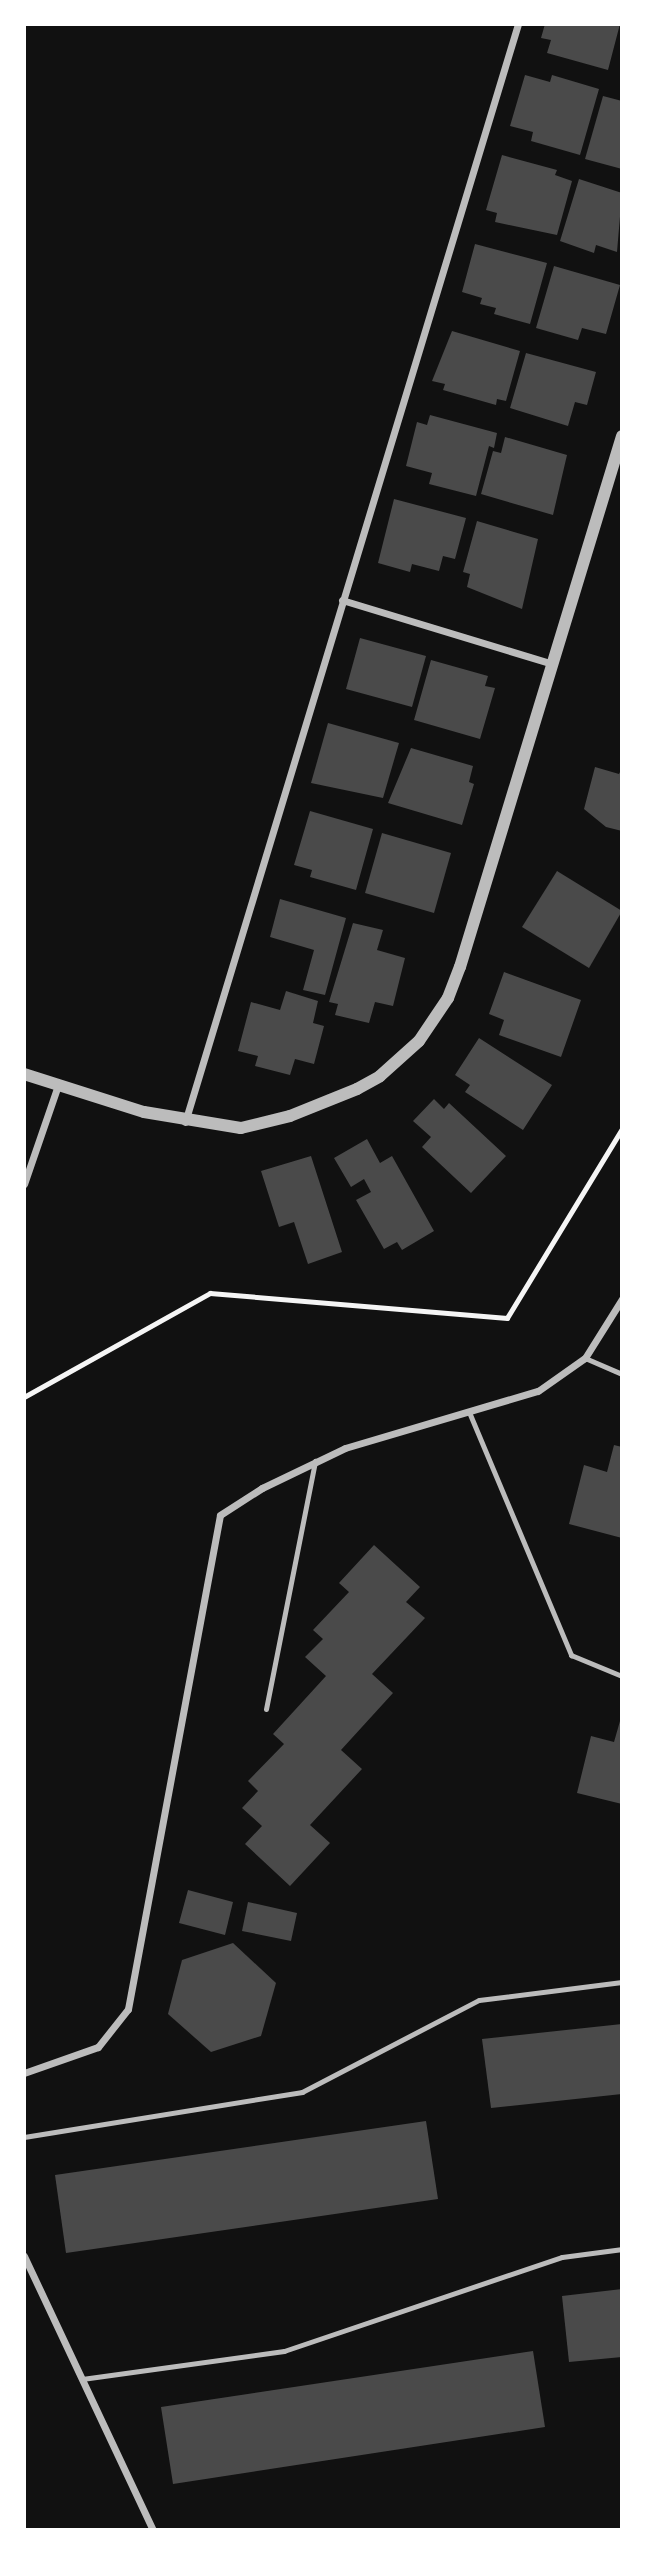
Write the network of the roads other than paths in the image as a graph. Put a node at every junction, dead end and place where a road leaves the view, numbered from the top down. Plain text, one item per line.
1 (518, 24) edge
2 (621, 436) edge
3 (342, 600) junction
4 (552, 664) junction
5 (24, 1074) edge
6 (58, 1086) junction
7 (185, 1122) junction
8 (24, 1184) edge
9 (621, 1299) edge
10 (585, 1358) junction
11 (621, 1374) edge
12 (469, 1412) junction
13 (315, 1461) junction
14 (621, 1676) edge
15 (266, 1709) dead end
16 (621, 1982) edge
17 (24, 2073) edge
18 (24, 2137) edge
19 (621, 2249) edge
20 (24, 2256) edge
21 (82, 2379) junction
22 (153, 2529) edge

1 - 3 street
2 - 4 street
3 - 4 street
3 - 7 street
4 - 7 street
5 - 6 street
6 - 7 street
6 - 8 street
9 - 10 street
10 - 11 lane
10 - 12 street
12 - 13 street
12 - 14 lane
13 - 15 lane
13 - 17 street
16 - 18 lane
19 - 21 lane
20 - 21 street
21 - 22 street

